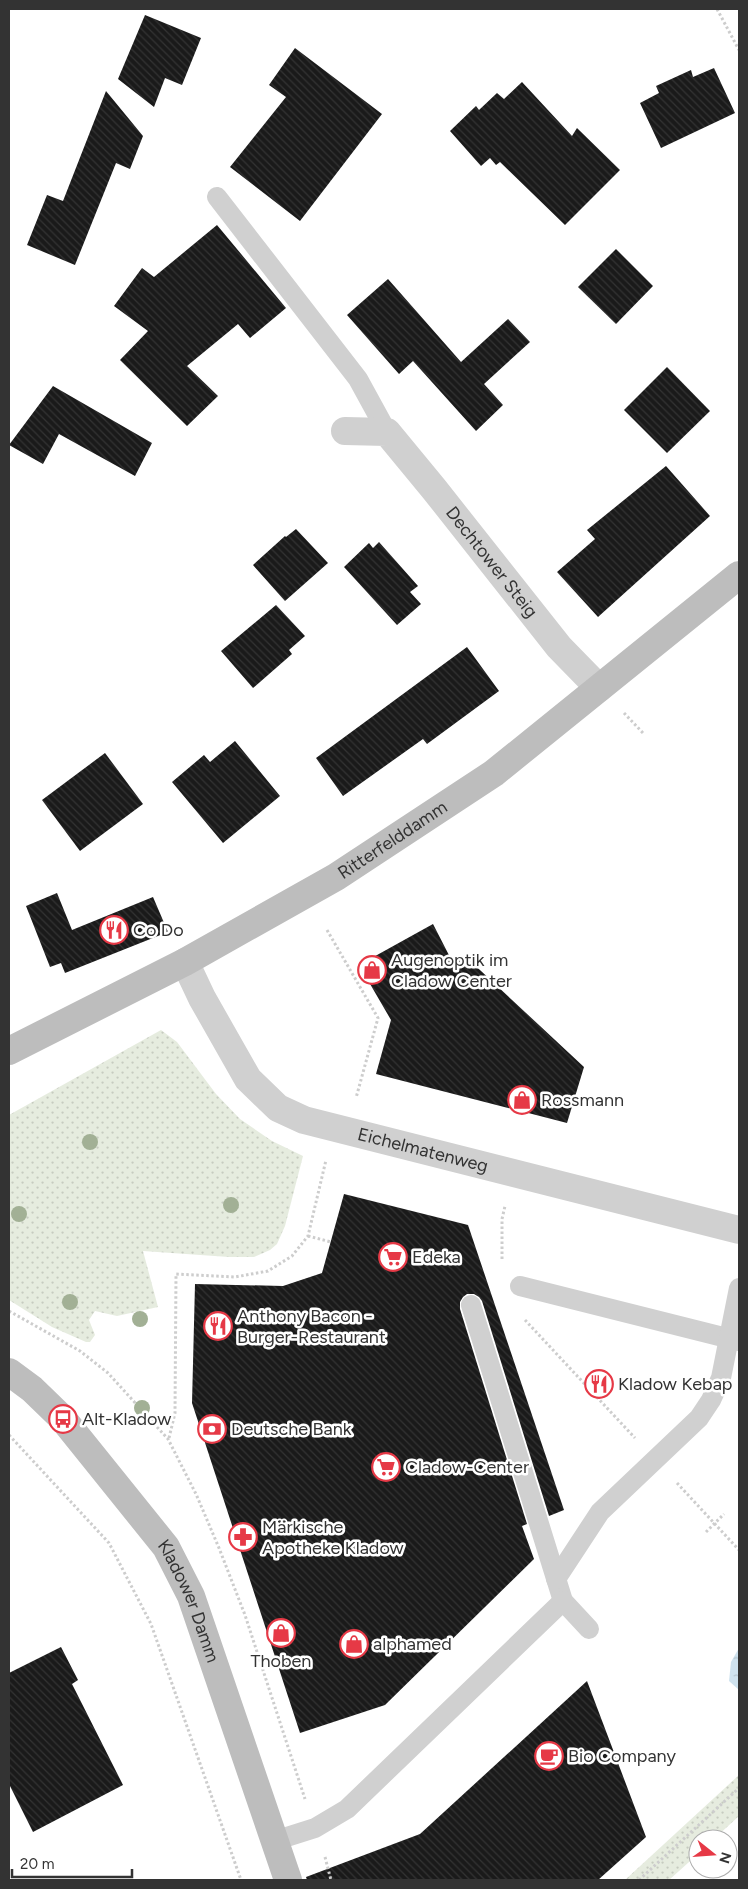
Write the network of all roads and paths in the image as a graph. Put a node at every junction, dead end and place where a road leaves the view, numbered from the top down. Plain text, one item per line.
1 (717, 9) edge
2 (739, 50) edge
3 (217, 196) dead end
4 (345, 431) dead end
5 (388, 432) junction
6 (739, 574) edge
7 (599, 688) junction
8 (327, 930) dead end
9 (185, 962) junction
10 (9, 1052) edge
11 (340, 1129) junction
12 (511, 1173) junction
13 (739, 1230) edge
14 (308, 1236) junction
15 (331, 1242) dead end
16 (502, 1262) dead end
17 (520, 1286) dead end
18 (739, 1288) edge
19 (472, 1305) dead end
20 (524, 1319) dead end
21 (734, 1340) edge
22 (9, 1372) edge
23 (9, 1435) edge
24 (168, 1438) dead end
25 (656, 1460) junction
26 (724, 1514) dead end
27 (714, 1523) junction
28 (706, 1532) dead end
29 (739, 1550) edge
30 (556, 1579) junction
31 (563, 1601) junction
32 (589, 1629) dead end
33 (739, 1788) edge
34 (274, 1841) junction
35 (241, 1880) edge
36 (288, 1880) edge
37 (639, 1880) edge

1 - 2 path
3 - 5 lane, Dechtower Steig
4 - 5 street
5 - 7 street, Dechtower Steig
6 - 7 main road, Ritterfelddamm
7 - 9 main road, Ritterfelddamm
8 - 11 path
9 - 10 main road, Ritterfelddamm
9 - 11 street, Eichelmatenweg
11 - 12 street, Eichelmatenweg
11 - 14 path
12 - 13 street, Eichelmatenweg
12 - 16 path
14 - 15 path
14 - 24 path
17 - 21 lane
18 - 21 lane
19 - 30 lane
20 - 25 path
21 - 25 lane
22 - 34 main road, Kladower Damm
23 - 35 path
25 - 27 path
25 - 30 lane
26 - 27 path
27 - 28 path
27 - 29 path
30 - 31 lane
31 - 32 lane
31 - 34 lane
33 - 37 path
34 - 36 main road, Kladower Damm

